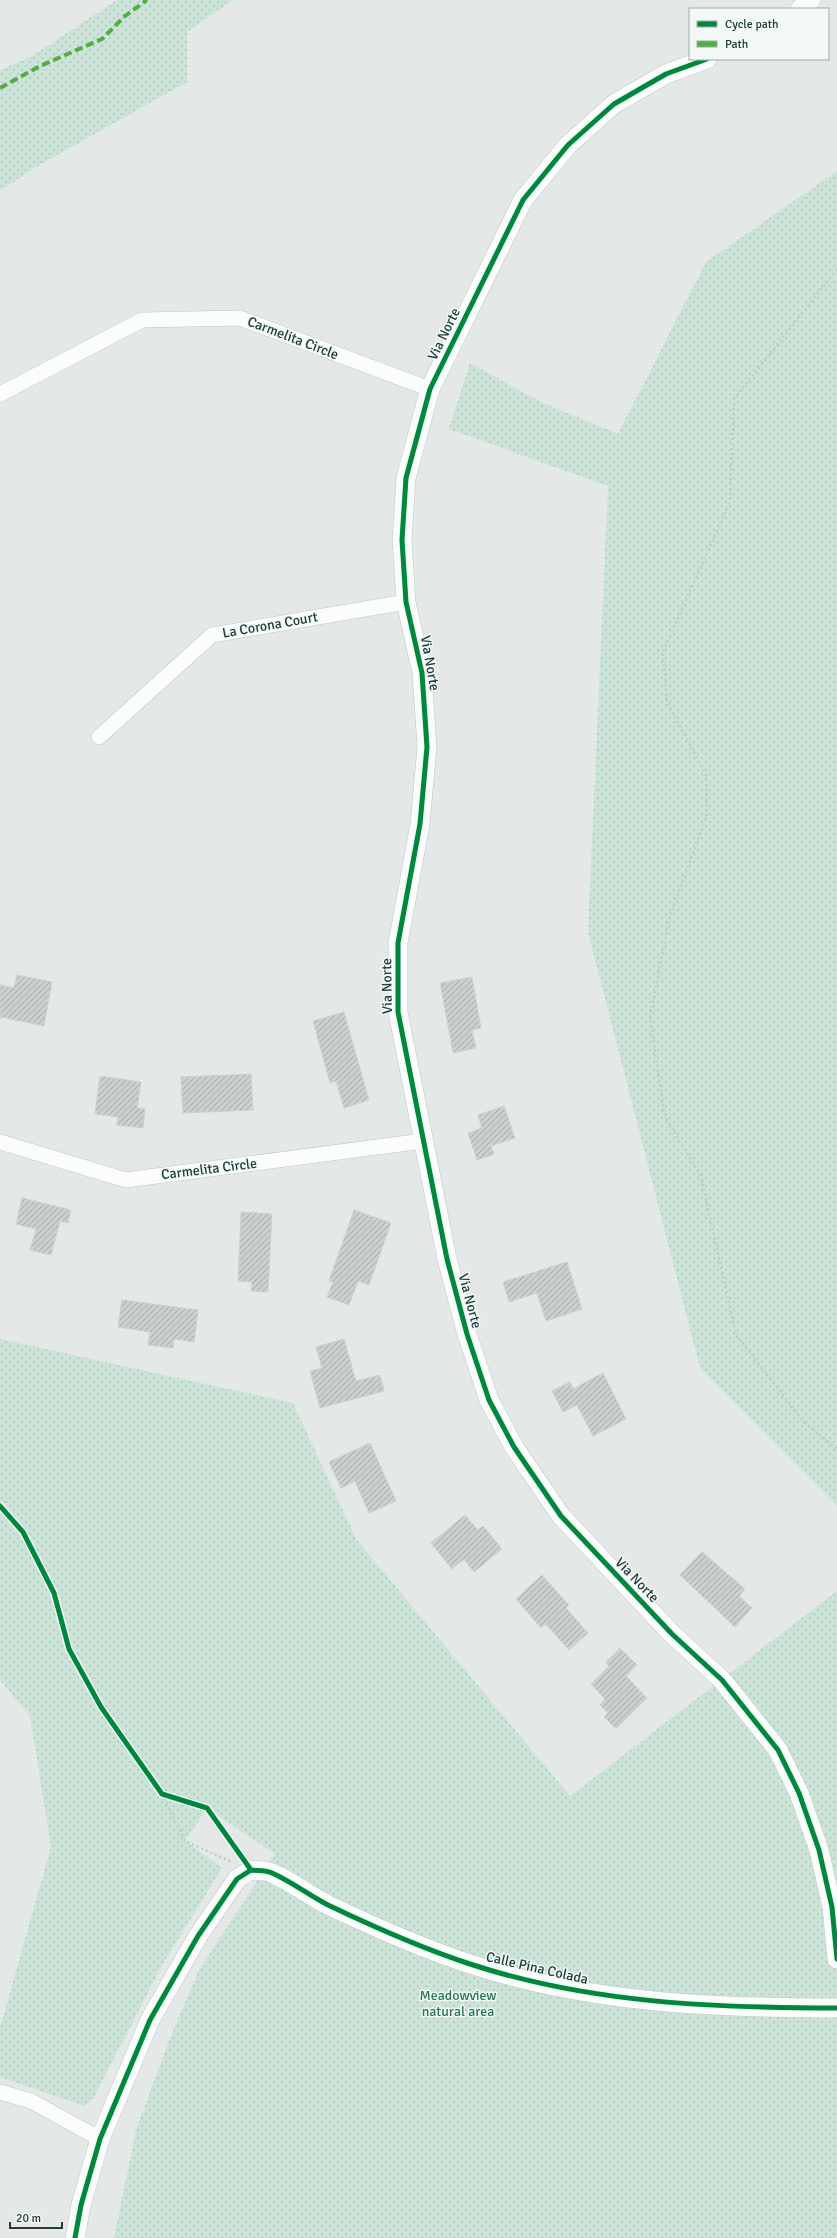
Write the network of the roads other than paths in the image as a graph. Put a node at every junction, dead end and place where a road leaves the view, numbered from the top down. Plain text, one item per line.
1 (811, 0) edge
2 (801, 8) edge
3 (704, 60) edge
4 (430, 390) junction
5 (0, 394) edge
6 (406, 602) junction
7 (99, 737) dead end
8 (423, 1141) junction
9 (0, 1142) edge
10 (837, 1959) edge
11 (837, 2008) edge
12 (0, 2092) edge
13 (100, 2139) junction
14 (75, 2238) edge

1 - 2 street
3 - 4 street, Via Norte
4 - 5 street, Carmelita Circle
4 - 6 street, Via Norte
6 - 7 street, La Corona Court
6 - 8 street, Via Norte
8 - 9 street, Carmelita Circle
8 - 10 street, Via Norte
11 - 13 street, Calle Pina Colada
12 - 13 street
13 - 14 street

